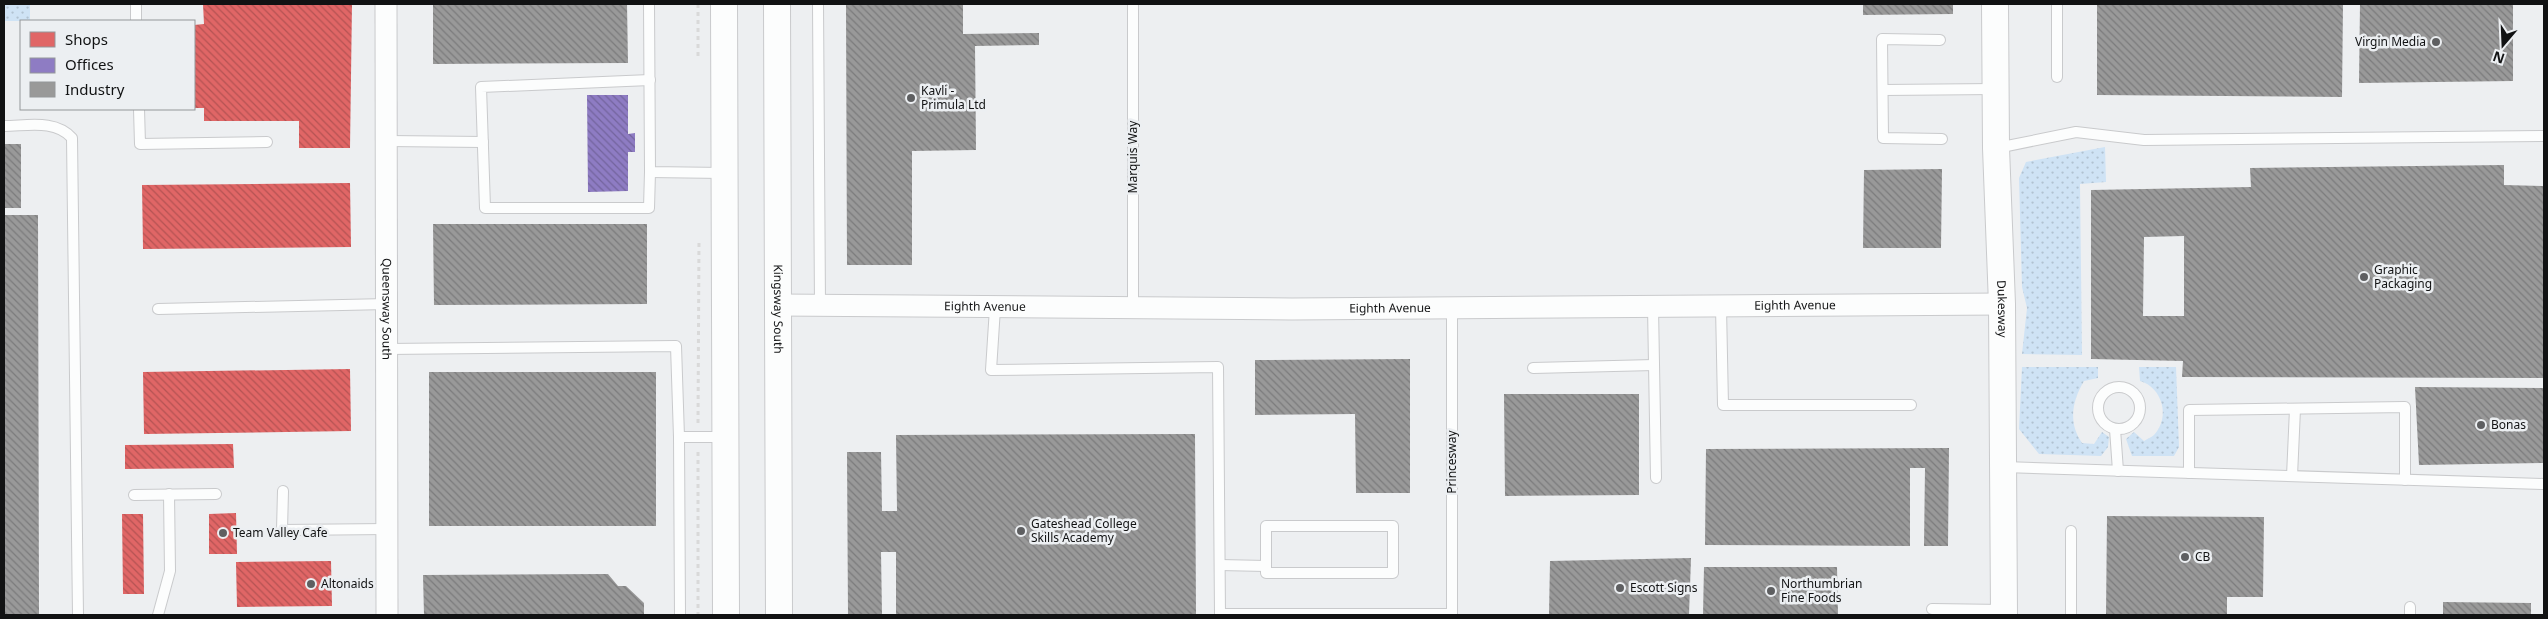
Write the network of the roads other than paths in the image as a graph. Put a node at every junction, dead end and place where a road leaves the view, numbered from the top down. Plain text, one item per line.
1 (136, 4) edge
2 (386, 4) edge
3 (649, 4) edge
4 (724, 4) edge
5 (777, 4) edge
6 (818, 4) edge
7 (1133, 4) edge
8 (1995, 4) edge
9 (2057, 4) edge
10 (136, 20) edge
11 (1940, 40) dead end
12 (2057, 78) dead end
13 (650, 80) junction
14 (1996, 89) junction
15 (1883, 90) junction
16 (139, 110) edge
17 (4, 126) edge
18 (2544, 136) edge
19 (1942, 139) dead end
20 (388, 141) junction
21 (268, 142) dead end
22 (483, 142) junction
23 (1996, 148) junction
24 (650, 172) junction
25 (724, 173) junction
26 (387, 304) junction
27 (2002, 304) junction
28 (778, 305) junction
29 (820, 306) junction
30 (1653, 307) junction
31 (1721, 307) junction
32 (995, 308) junction
33 (158, 309) dead end
34 (1133, 309) junction
35 (1452, 309) junction
36 (387, 349) junction
37 (1654, 365) junction
38 (1533, 368) dead end
39 (1911, 406) dead end
40 (2294, 409) junction
41 (2115, 429) junction
42 (679, 437) junction
43 (726, 437) junction
44 (2003, 467) junction
45 (2118, 471) junction
46 (2189, 473) junction
47 (2292, 476) junction
48 (1656, 478) dead end
49 (2405, 480) junction
50 (2544, 484) edge
51 (283, 491) dead end
52 (169, 494) junction
53 (216, 494) dead end
54 (134, 495) dead end
55 (388, 528) junction
56 (2071, 531) dead end
57 (1220, 565) junction
58 (1266, 566) junction
59 (1932, 609) dead end
60 (2004, 613) edge
61 (78, 615) edge
62 (158, 615) edge
63 (387, 615) edge
64 (680, 615) edge
65 (726, 615) edge
66 (779, 615) edge
67 (1452, 615) edge
68 (2071, 615) edge

1 - 10 lane
2 - 20 street, Queensway South
3 - 13 lane
4 - 25 street
5 - 28 street, Kingsway South
6 - 29 lane
7 - 34 lane, Marquis Way
8 - 14 street, Dukesway
9 - 12 lane
11 - 15 lane
13 - 22 lane
13 - 24 lane
14 - 15 lane
14 - 23 street, Dukesway
15 - 19 lane
16 - 21 lane
17 - 61 lane
18 - 23 lane
20 - 22 lane
20 - 26 street, Queensway South
22 - 24 lane
23 - 27 street, Dukesway
24 - 25 lane
25 - 43 street
26 - 33 lane
26 - 36 street, Queensway South
27 - 31 street, Eighth Avenue
27 - 44 street, Dukesway
28 - 29 street, Eighth Avenue
28 - 66 street, Kingsway South
29 - 32 street, Eighth Avenue
30 - 31 street, Eighth Avenue
30 - 35 street, Eighth Avenue
30 - 37 lane
31 - 39 lane
32 - 34 street, Eighth Avenue
32 - 57 lane
34 - 35 street, Eighth Avenue
35 - 67 lane, Princesway
36 - 42 lane
36 - 55 street, Queensway South
37 - 38 lane
37 - 48 lane
40 - 46 lane
40 - 47 lane
40 - 49 lane
41 - 41 lane
41 - 45 lane
42 - 43 lane
42 - 64 lane
43 - 65 street
44 - 45 lane
44 - 60 street, Dukesway
45 - 46 lane
46 - 47 lane
47 - 49 lane
49 - 50 lane
51 - 55 lane
52 - 53 lane
52 - 54 lane
52 - 62 lane
55 - 63 street, Queensway South
56 - 68 lane
57 - 58 lane
57 - 67 lane
58 - 58 lane
59 - 60 lane

